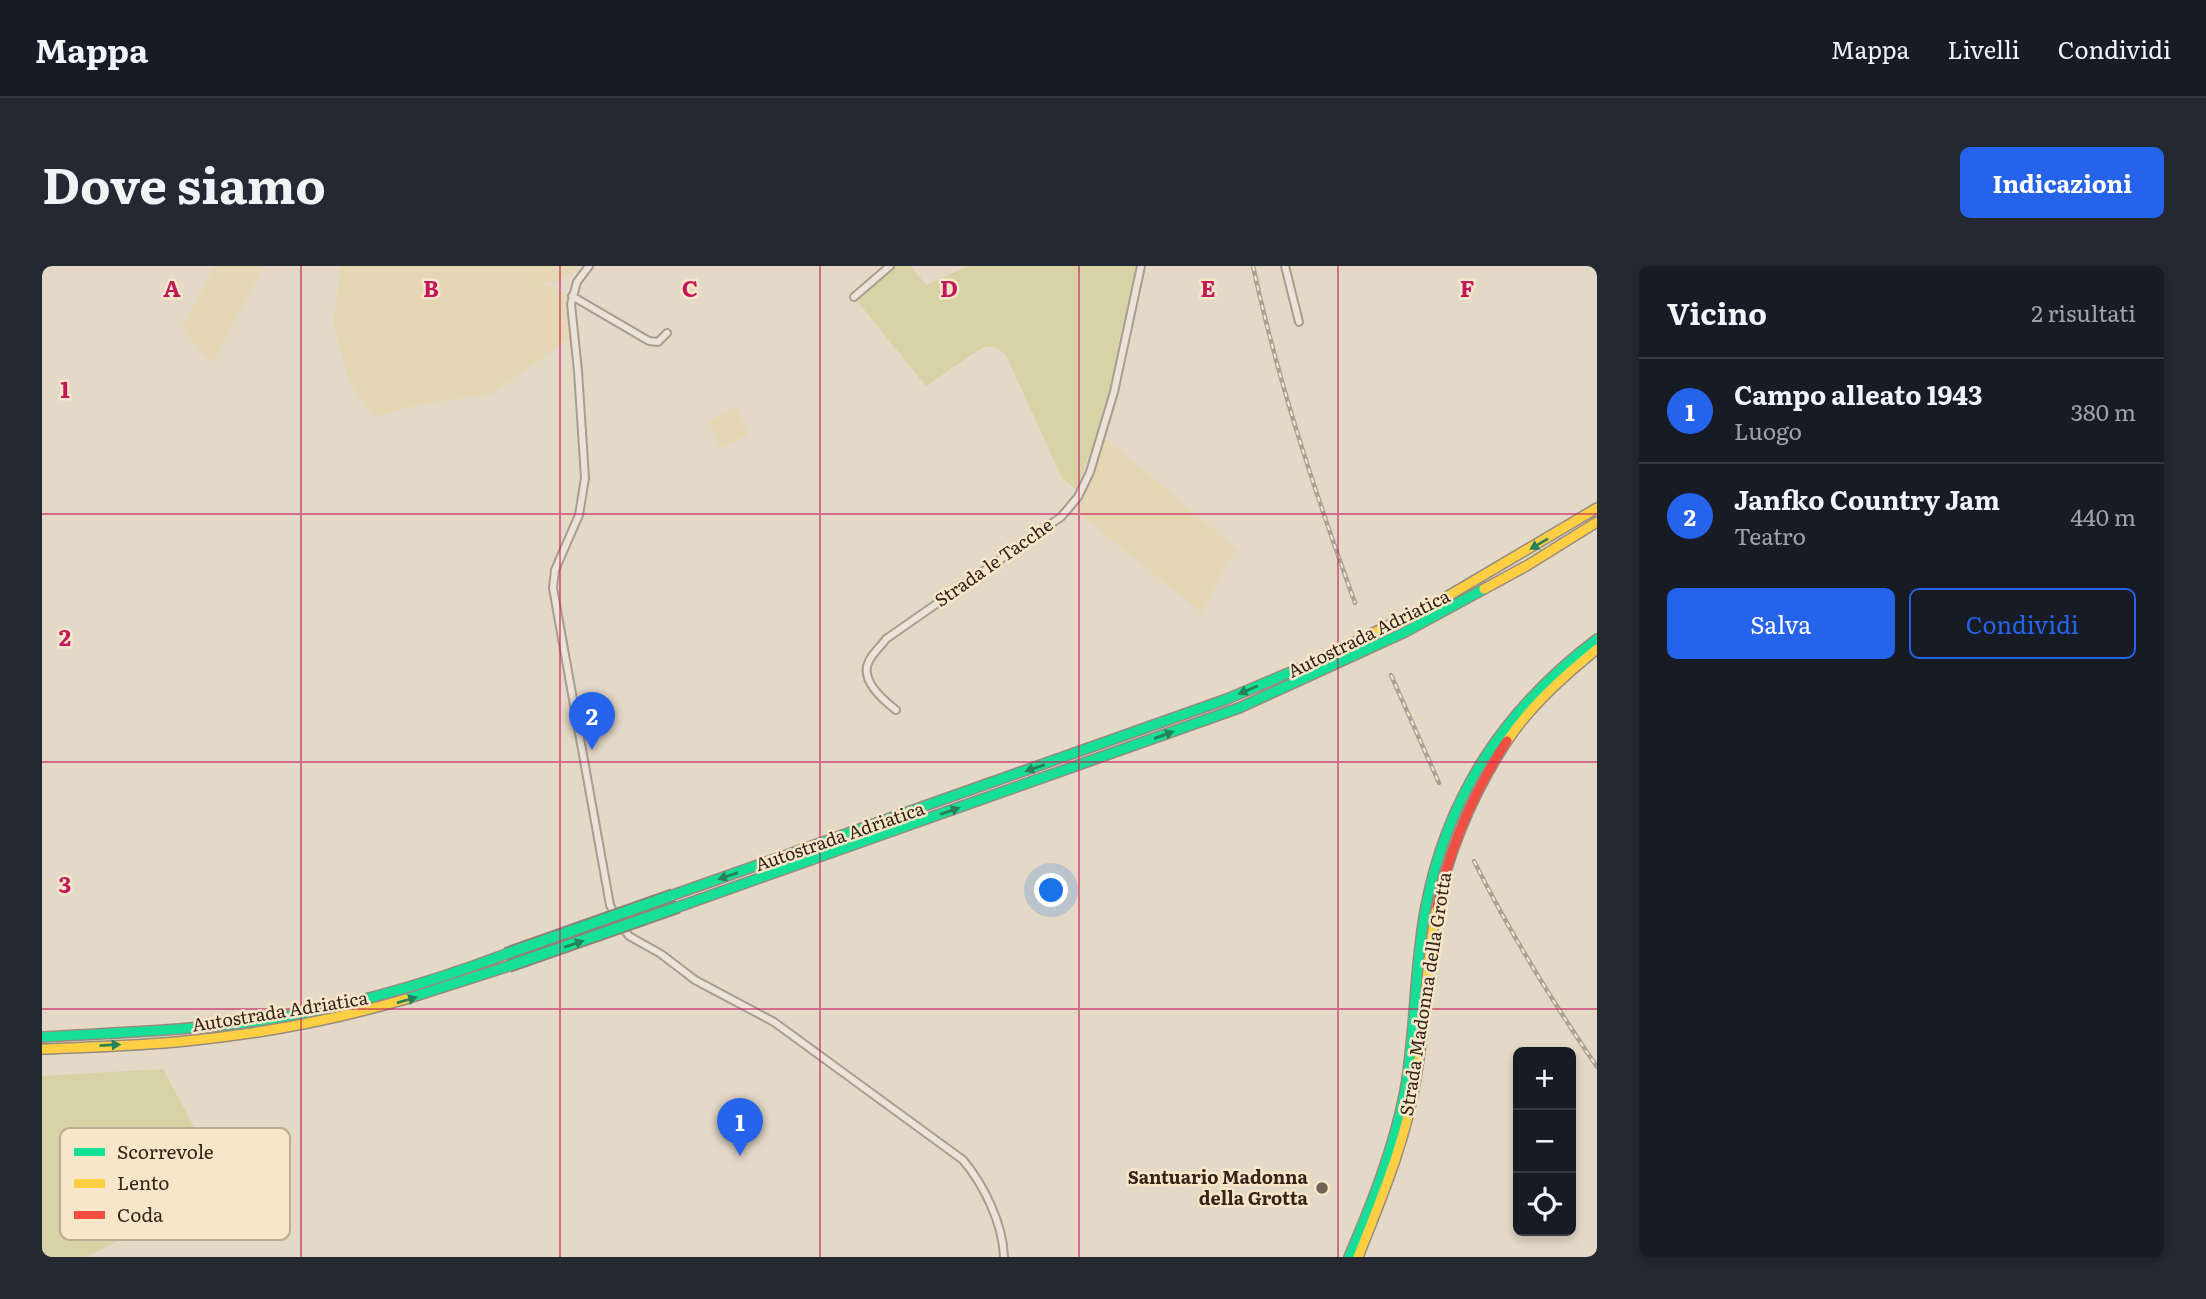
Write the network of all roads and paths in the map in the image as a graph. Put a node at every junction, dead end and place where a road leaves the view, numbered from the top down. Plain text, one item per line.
1 (589, 266) edge
2 (890, 266) edge
3 (1141, 266) edge
4 (1285, 266) edge
5 (572, 296) junction
6 (854, 297) dead end
7 (1299, 323) dead end
8 (667, 333) dead end
9 (1597, 508) edge
10 (1597, 522) edge
11 (1597, 639) edge
12 (1597, 649) edge
13 (896, 710) dead end
14 (42, 1037) edge
15 (42, 1049) edge
16 (1004, 1257) edge
17 (1349, 1257) edge
18 (1358, 1257) edge

1 - 5 street
2 - 6 street
3 - 13 street, Strada le Tacche
4 - 7 street
5 - 8 street
5 - 16 street
9 -> 14 main road, Autostrada Adriatica, bridge
15 -> 10 main road, Autostrada Adriatica, bridge
11 - 17 main road, Strada Madonna della Grotta
12 - 18 main road, Strada Madonna della Grotta

